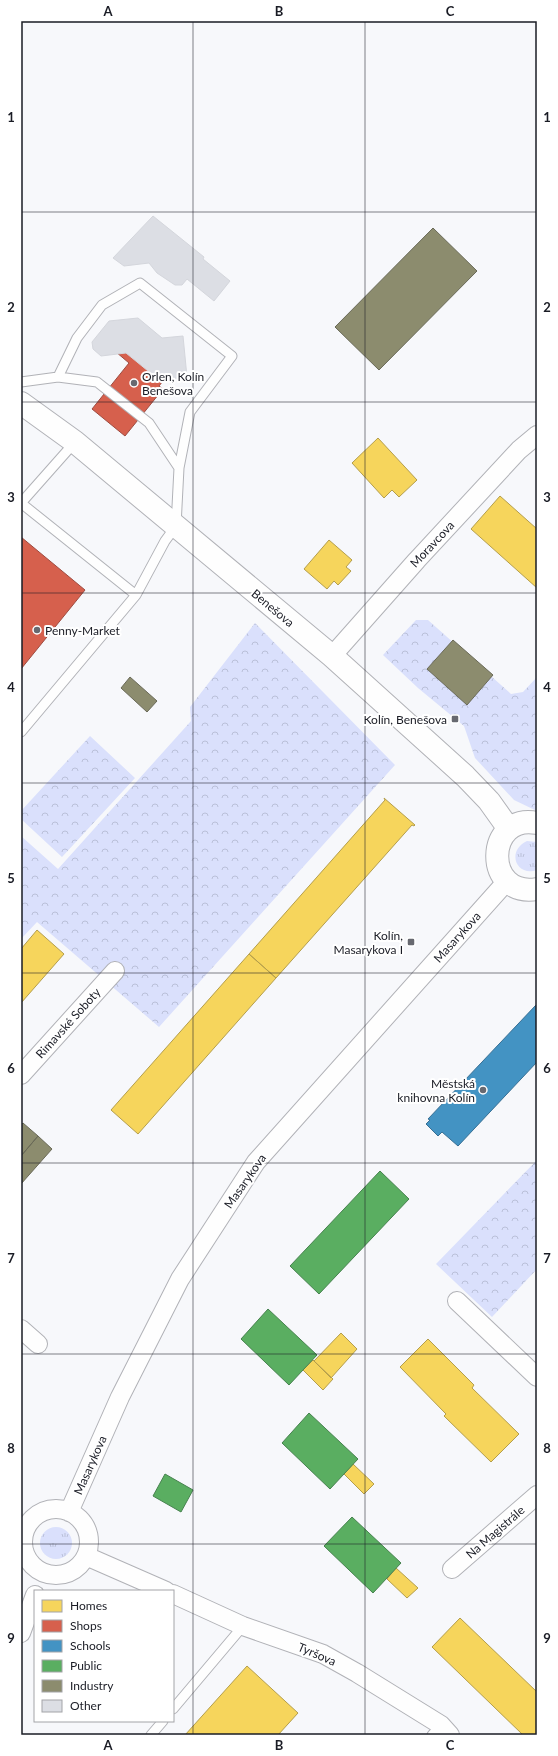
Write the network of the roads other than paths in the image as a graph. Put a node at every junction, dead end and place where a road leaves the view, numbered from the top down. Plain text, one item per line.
1 (58, 377) junction
2 (21, 382) edge
3 (21, 403) edge
4 (537, 435) edge
5 (75, 442) junction
6 (179, 468) junction
7 (21, 503) edge
8 (176, 526) junction
9 (136, 595) junction
10 (332, 656) junction
11 (21, 732) edge
12 (537, 823) edge
13 (509, 829) junction
14 (507, 881) junction
15 (537, 889) edge
16 (115, 971) dead end
17 (21, 1075) edge
18 (457, 1301) dead end
19 (21, 1329) edge
20 (38, 1344) dead end
21 (537, 1377) edge
22 (537, 1494) edge
23 (69, 1512) junction
24 (24, 1524) edge
25 (86, 1556) junction
26 (452, 1569) dead end
27 (42, 1573) junction
28 (36, 1590) edge
29 (164, 1590) edge
30 (174, 1594) edge
31 (34, 1598) edge
32 (244, 1626) junction
33 (21, 1633) edge
34 (174, 1708) edge
35 (162, 1722) edge
36 (441, 1732) edge
37 (151, 1735) edge

1 - 2 lane
1 - 6 lane
1 - 6 lane
3 - 5 street, Benešova
4 - 10 street, Moravcova
5 - 7 lane
5 - 8 street, Benešova
6 - 8 lane
7 - 9 lane
8 - 9 lane
8 - 10 street, Benešova
9 - 11 lane
10 - 13 street, Benešova
12 - 13 street
13 - 14 street
14 - 15 street
14 - 23 street, Masarykova
16 - 17 street, Rimavské Soboty
18 - 21 street
19 - 20 street
22 - 26 street, Na Magistrále
23 - 24 street
23 - 25 street
24 - 27 street
25 - 27 street
25 - 29 street
27 - 28 street
30 - 32 street, Tyršova
31 - 33 street
32 - 34 lane
32 - 36 street, Tyršova
35 - 37 lane

